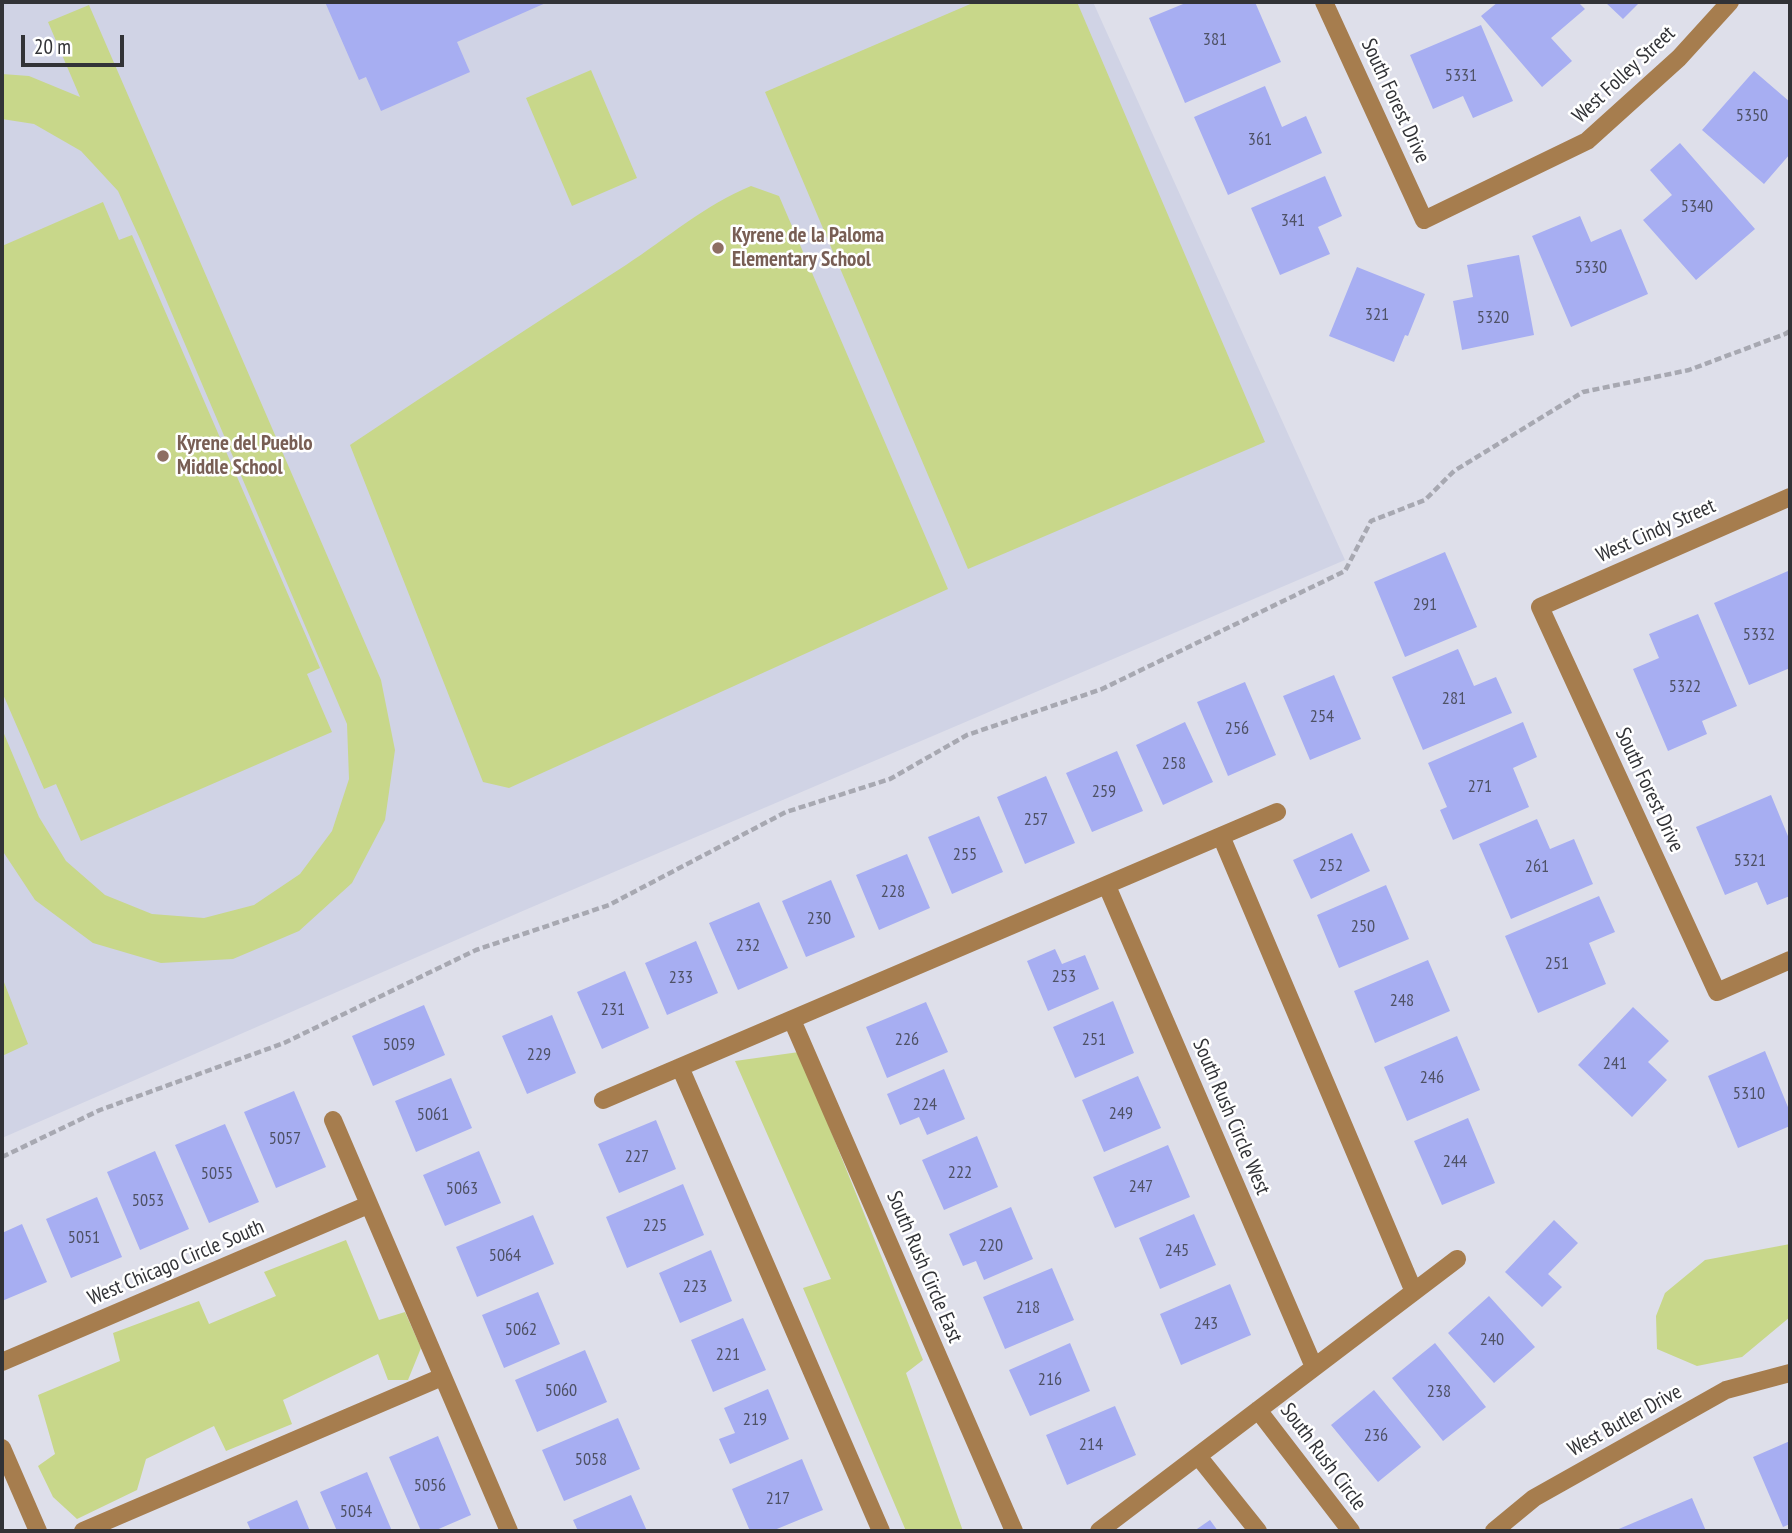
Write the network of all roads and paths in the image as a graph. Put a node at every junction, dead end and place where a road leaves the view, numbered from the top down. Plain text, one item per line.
1 (1324, 2) edge
2 (1730, 2) edge
3 (1424, 220) joint
4 (1790, 331) edge
5 (1790, 497) edge
6 (1540, 607) joint
7 (1277, 812) dead end
8 (1221, 836) junction
9 (1107, 886) junction
10 (1790, 960) edge
11 (792, 1020) junction
12 (680, 1068) junction
13 (603, 1100) dead end
14 (332, 1120) dead end
15 (2, 1157) edge
16 (368, 1205) junction
17 (1457, 1259) dead end
18 (1414, 1292) junction
19 (2, 1362) edge
20 (1314, 1367) junction
21 (1790, 1373) edge
22 (442, 1377) junction
23 (1258, 1410) junction
24 (2, 1448) edge
25 (1198, 1456) junction
26 (38, 1531) edge
27 (83, 1531) edge
28 (509, 1531) edge
29 (881, 1531) edge
30 (1014, 1531) edge
31 (1099, 1531) edge
32 (1258, 1531) edge
33 (1351, 1531) edge
34 (1494, 1531) edge

1 - 3 street, South Forest Drive
2 - 3 street, West Folley Street
4 - 15 path
5 - 6 street, West Cindy Street
6 - 10 street, South Forest Drive
7 - 8 street
8 - 9 street
8 - 18 street
9 - 11 street
9 - 20 street, South Rush Circle West
11 - 12 street
11 - 30 street, South Rush Circle East
12 - 13 street
12 - 29 street
14 - 16 street
16 - 19 street, West Chicago Circle South
16 - 22 street
17 - 18 street
18 - 20 street
20 - 23 street
21 - 34 street, West Butler Drive
22 - 27 street
22 - 28 street
23 - 25 street
23 - 33 street, South Rush Circle
24 - 26 street
25 - 31 street
25 - 32 street

